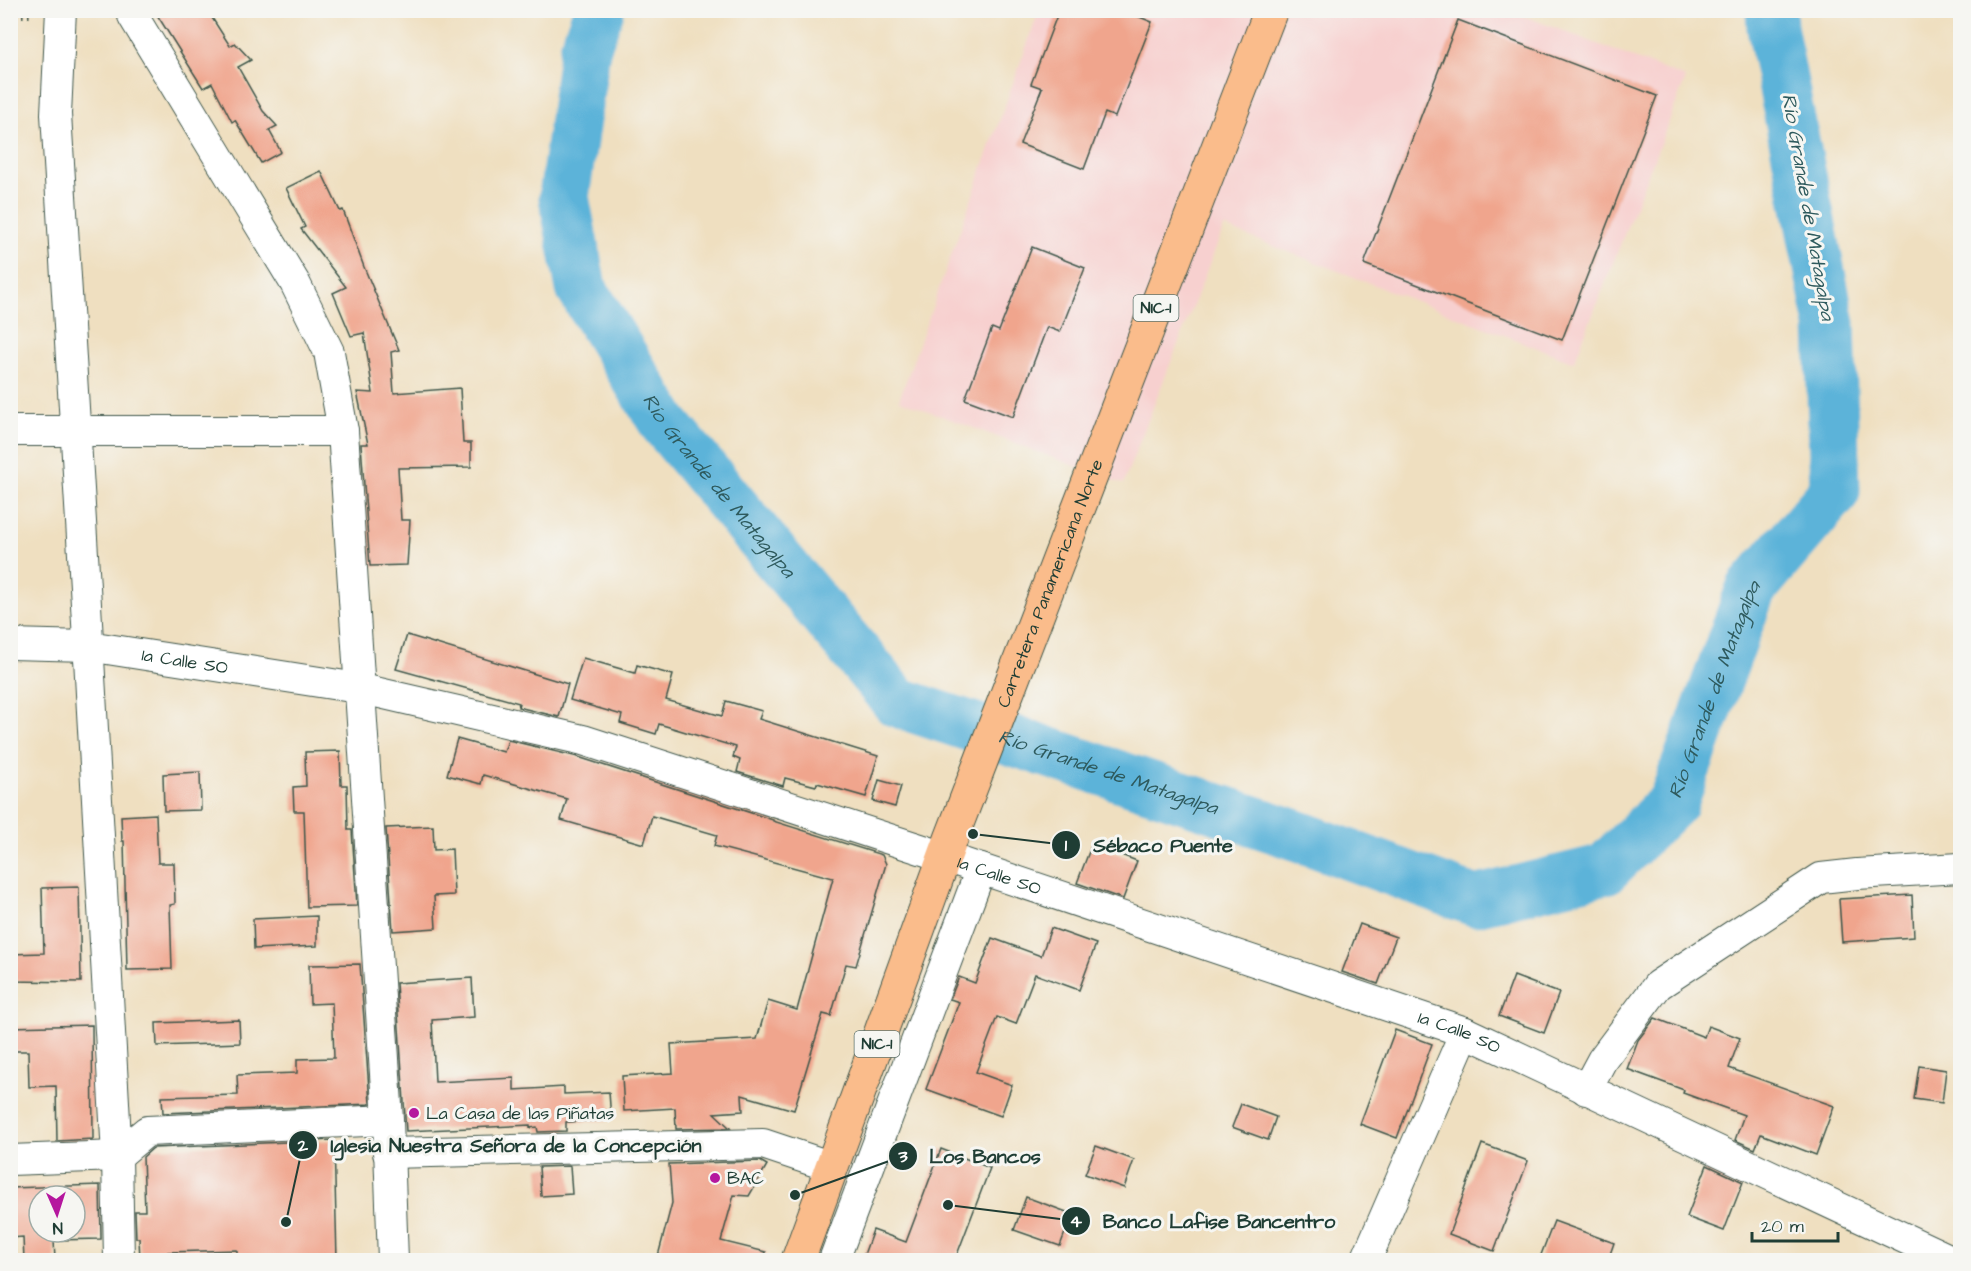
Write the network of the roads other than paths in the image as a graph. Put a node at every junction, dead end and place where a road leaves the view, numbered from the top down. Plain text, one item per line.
1 (62, 10) edge
2 (136, 10) edge
3 (1271, 10) edge
4 (75, 430) junction
5 (10, 431) edge
6 (343, 431) junction
7 (10, 644) edge
8 (88, 646) junction
9 (358, 688) junction
10 (951, 842) junction
11 (1960, 868) edge
12 (981, 869) junction
13 (1465, 1032) junction
14 (1586, 1090) junction
15 (388, 1120) junction
16 (388, 1152) junction
17 (117, 1156) junction
18 (10, 1160) edge
19 (832, 1167) junction
20 (120, 1260) edge
21 (393, 1260) edge
22 (798, 1260) edge
23 (834, 1260) edge
24 (1366, 1260) edge
25 (1950, 1260) edge

1 - 4 street
2 - 6 street
3 - 10 highway, Carretera Panamericana Norte / NIC-1
4 - 5 street
4 - 6 street
4 - 8 street
6 - 9 street
7 - 8 street, 1a Calle SO
8 - 9 street, 1a Calle SO
8 - 17 street
9 - 10 street, 1a Calle SO
9 - 15 street
10 - 12 street, 1a Calle SO
10 - 19 highway, Carretera Panamericana Norte / NIC-1
11 - 14 street
12 - 13 street, 1a Calle SO
12 - 23 street
13 - 14 street, 1a Calle SO
13 - 24 street
14 - 25 street, 1a Calle SO
15 - 16 street
15 - 17 street
16 - 19 street
16 - 21 street
17 - 18 street
17 - 20 street
19 - 22 highway, Carretera Panamericana Norte / NIC-1

